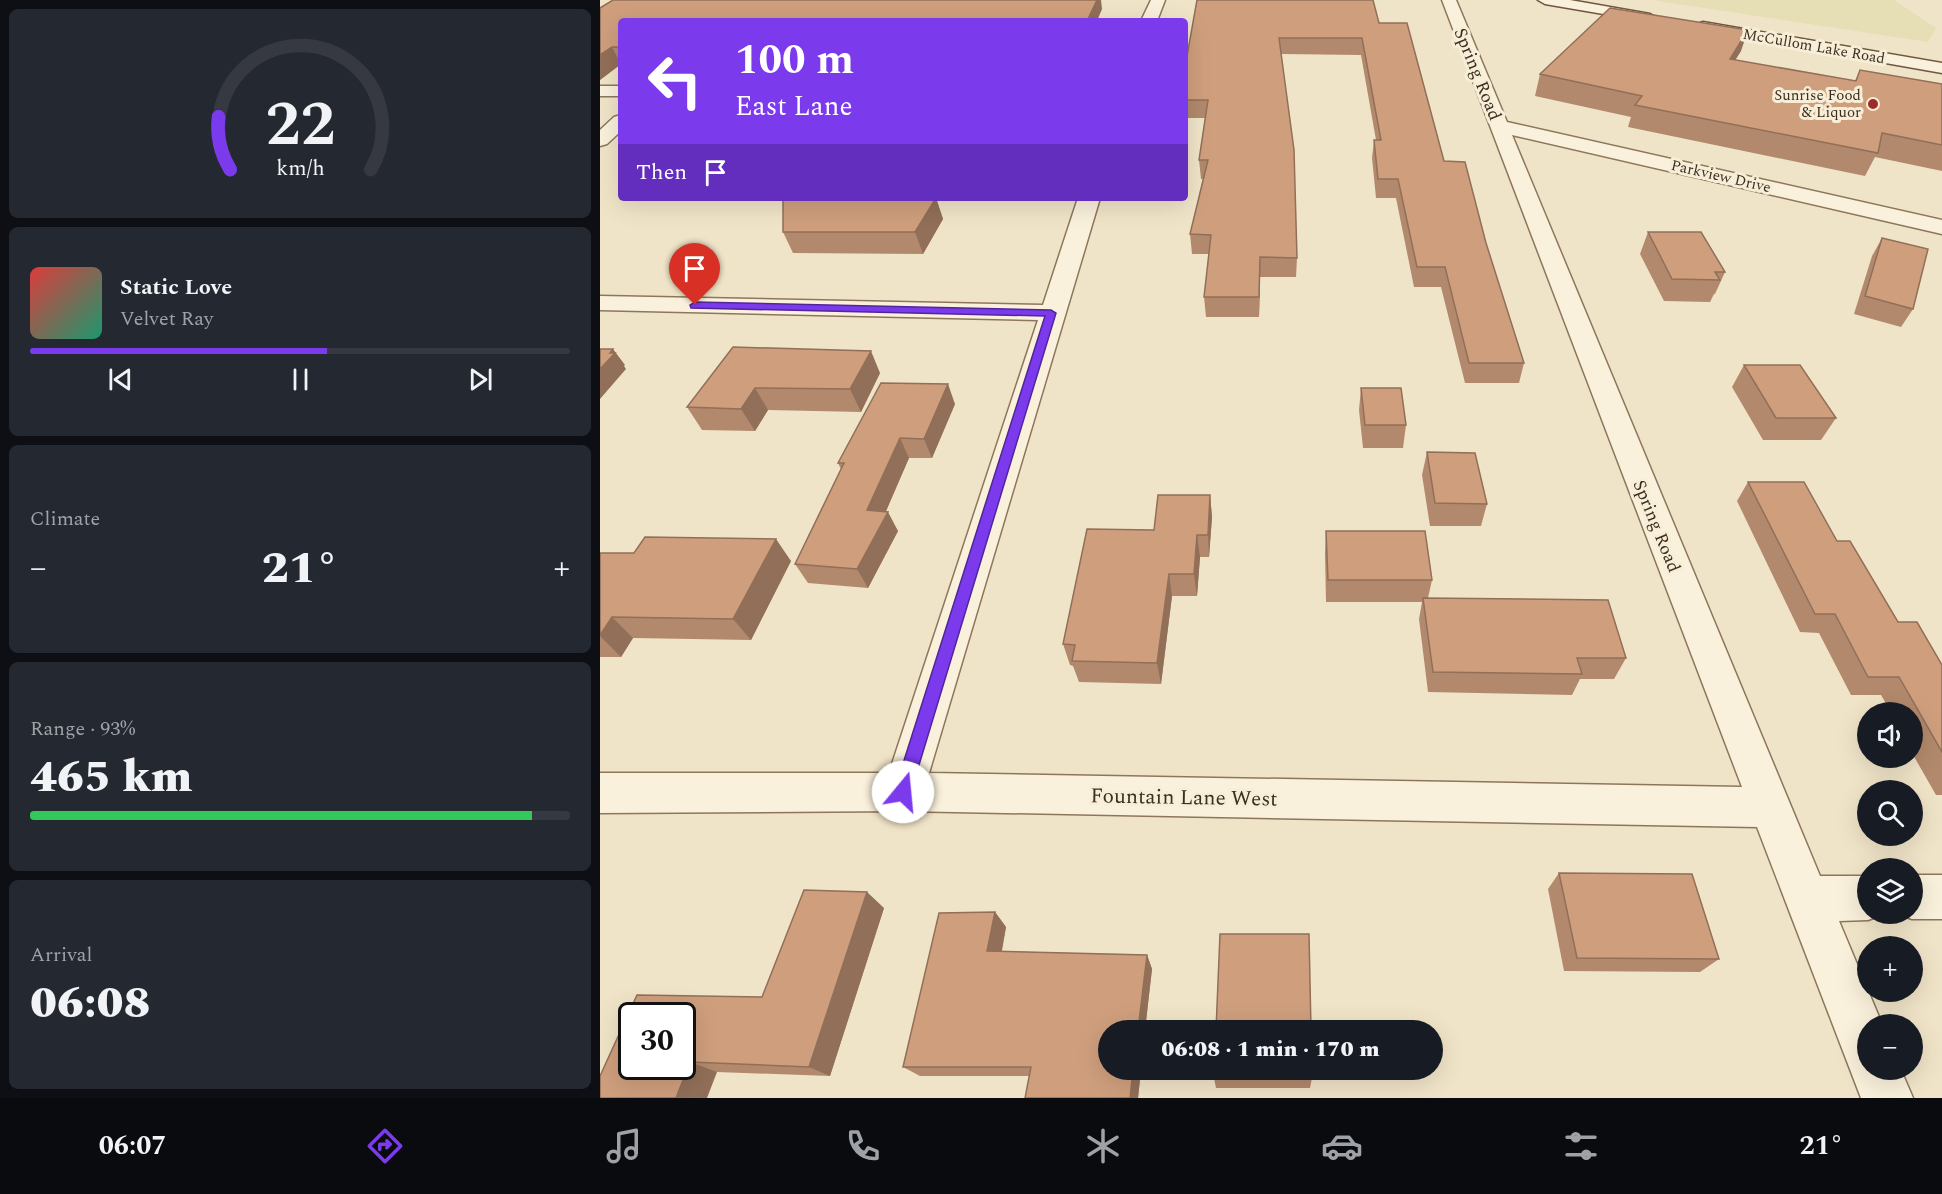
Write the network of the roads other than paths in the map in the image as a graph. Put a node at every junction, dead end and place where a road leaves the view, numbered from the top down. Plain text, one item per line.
1 (1158, 0) edge
2 (1449, 0) edge
3 (1545, 0) edge
4 (1150, 18) edge
5 (1662, 20) edge
6 (1685, 24) edge
7 (1942, 68) edge
8 (600, 91) edge
9 (618, 91) edge
10 (618, 124) edge
11 (1499, 126) junction
12 (600, 140) edge
13 (1088, 201) edge
14 (1942, 227) edge
15 (600, 303) edge
16 (1051, 313) junction
17 (903, 792) junction
18 (600, 793) edge
19 (1769, 807) junction
20 (1923, 897) edge
21 (1942, 897) edge
22 (1857, 898) edge
23 (1806, 899) junction
24 (1857, 1024) edge
25 (1879, 1080) edge
26 (1887, 1098) edge

1 - 4 street
2 - 11 street, Spring Road
3 - 5 street
6 - 7 street, McCullom Lake Road
8 - 9 street
10 - 12 street
11 - 14 street, Parkview Drive
11 - 19 street, Spring Road
13 - 16 street
15 - 16 street
16 - 17 street
17 - 18 street, Fountain Lane West
17 - 19 street, Fountain Lane West
19 - 23 street, Spring Road
20 - 21 street
22 - 23 street
23 - 24 street, Spring Road
25 - 26 street

